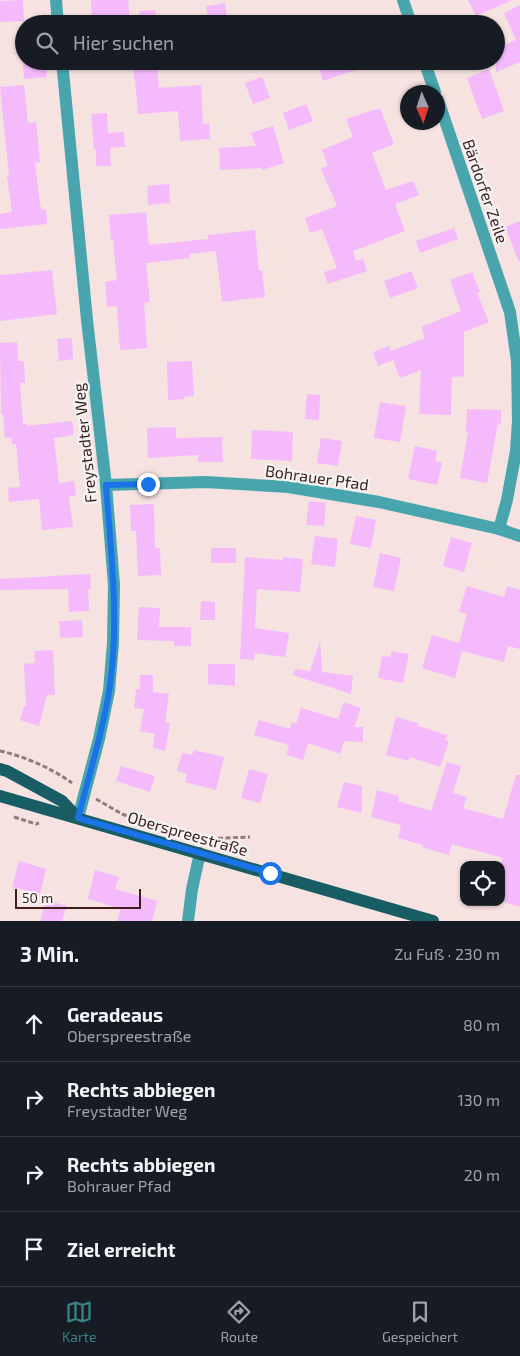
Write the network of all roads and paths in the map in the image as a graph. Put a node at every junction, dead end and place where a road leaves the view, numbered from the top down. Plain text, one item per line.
1 (56, 0) edge
2 (403, 0) edge
3 (57, 15) edge
4 (408, 15) edge
5 (63, 70) edge
6 (427, 70) edge
7 (433, 85) edge
8 (445, 121) edge
9 (106, 485) junction
10 (499, 529) junction
11 (520, 536) edge
12 (0, 751) edge
13 (0, 769) edge
14 (85, 792) junction
15 (0, 796) edge
16 (131, 817) dead end
17 (78, 818) junction
18 (250, 837) dead end
19 (194, 839) dead end
20 (200, 853) junction
21 (188, 921) edge
22 (434, 921) edge

1 - 3 street
2 - 4 street
5 - 9 street, Freystadter Weg
6 - 7 street
8 - 10 street, Bärdorfer Zeile
9 - 10 street, Bohrauer Pfad
9 - 14 street, Freystadter Weg
10 - 11 street, Bohrauer Pfad
12 - 14 path
13 - 17 main road, Oberspreestraße
14 - 16 path
14 - 17 street, Freystadter Weg
15 - 17 main road, Oberspreestraße
17 - 20 main road, Oberspreestraße
18 - 19 path
20 - 21 street
20 - 22 main road, Oberspreestraße

